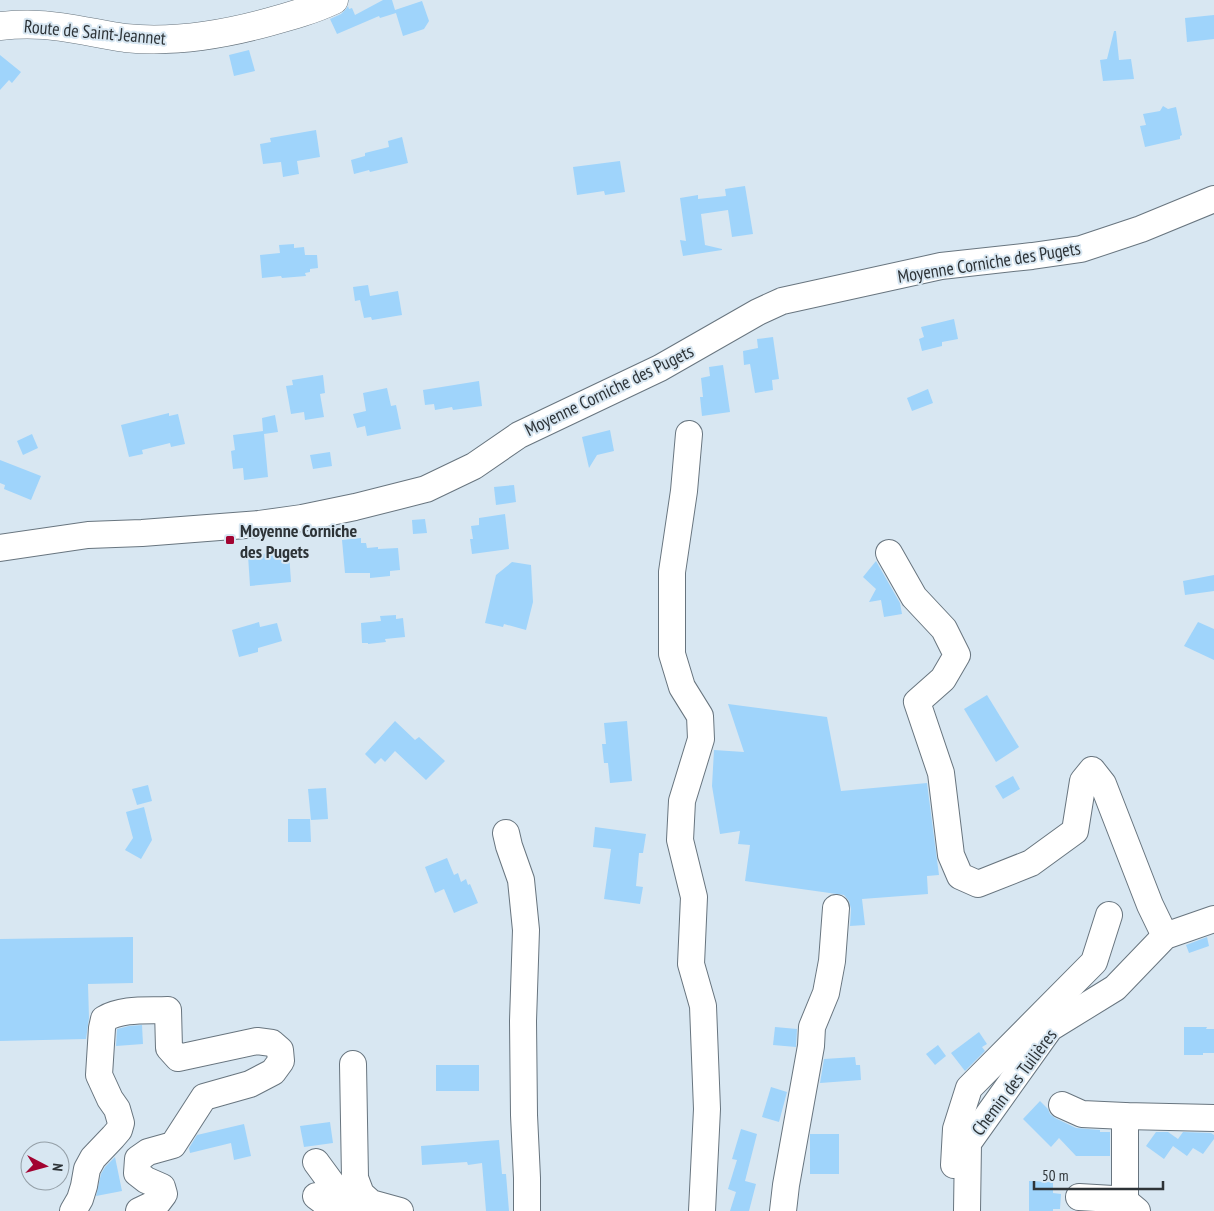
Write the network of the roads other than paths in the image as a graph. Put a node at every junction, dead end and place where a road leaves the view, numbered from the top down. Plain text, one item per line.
1 (334, 0) edge
2 (0, 26) edge
3 (1214, 199) edge
4 (689, 434) dead end
5 (0, 548) edge
6 (889, 553) dead end
7 (506, 833) dead end
8 (836, 908) dead end
9 (1109, 915) dead end
10 (1214, 919) edge
11 (1164, 936) junction
12 (353, 1064) dead end
13 (1062, 1105) dead end
14 (1125, 1116) junction
15 (1214, 1118) edge
16 (316, 1162) dead end
17 (1080, 1197) dead end
18 (1131, 1206) edge
19 (73, 1211) edge
20 (139, 1211) edge
21 (365, 1211) edge
22 (400, 1211) edge
23 (527, 1211) edge
24 (702, 1211) edge
25 (784, 1211) edge
26 (952, 1211) edge
27 (967, 1211) edge

1 - 2 main road, Route de Saint-Jeannet
3 - 5 street, Moyenne Corniche des Pugets
4 - 24 street
6 - 11 street
7 - 23 street
8 - 25 street
9 - 26 street
10 - 11 street, Chemin des Tuilières
11 - 27 street, Chemin des Tuilières
12 - 22 street
13 - 14 street
14 - 15 street
14 - 18 street
16 - 21 street
17 - 18 street
19 - 20 street

